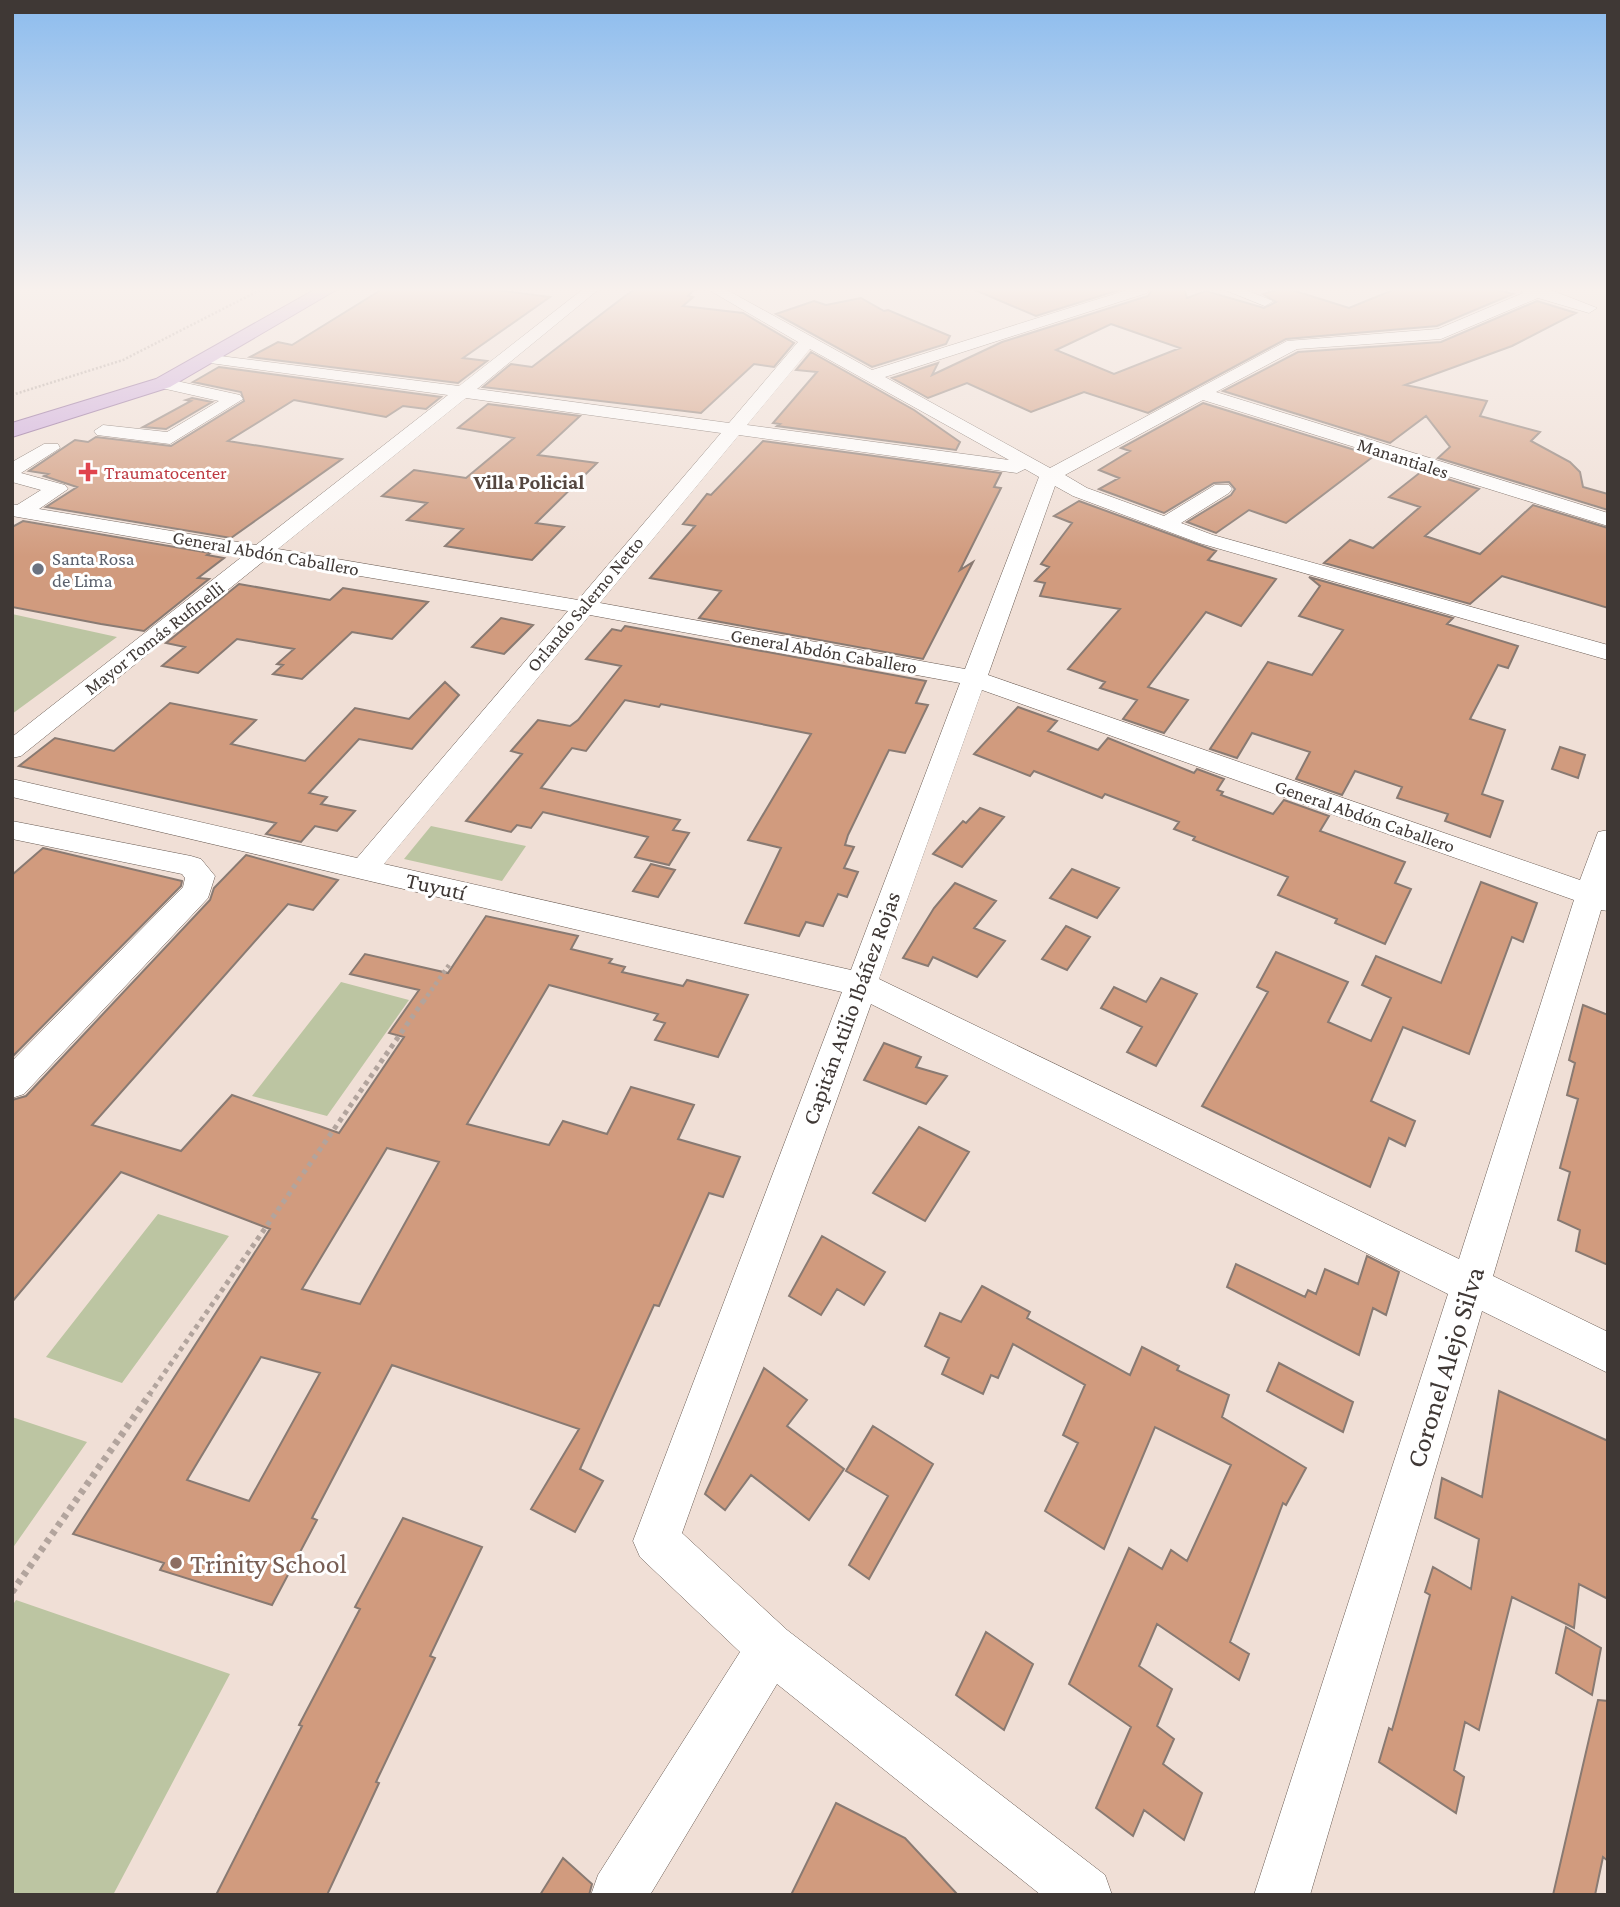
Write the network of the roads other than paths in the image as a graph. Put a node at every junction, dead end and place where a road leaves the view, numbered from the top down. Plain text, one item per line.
1 (171, 379) edge
2 (370, 379) edge
3 (477, 379) edge
4 (776, 379) edge
5 (875, 379) edge
6 (1227, 379) edge
7 (163, 383) junction
8 (462, 391) junction
9 (1200, 393) junction
10 (735, 428) junction
11 (12, 430) edge
12 (103, 431) dead end
13 (51, 448) dead end
14 (12, 470) edge
15 (1042, 473) junction
16 (12, 476) edge
17 (1222, 489) dead end
18 (17, 511) edge
19 (1608, 520) edge
20 (1165, 524) junction
21 (262, 553) junction
22 (582, 607) junction
23 (1608, 653) edge
24 (972, 678) junction
25 (12, 750) edge
26 (12, 788) edge
27 (15, 837) edge
28 (1608, 839) edge
29 (364, 869) junction
30 (1599, 898) edge
31 (860, 984) junction
32 (12, 1084) edge
33 (1470, 1286) junction
34 (1608, 1353) edge
35 (770, 1647) junction
36 (618, 1895) edge
37 (1085, 1895) edge
38 (1282, 1895) edge

1 - 7 main road
2 - 8 street
3 - 8 street, Mayor Tomás Rufinelli
4 - 10 street, Orlando Salerno Netto
5 - 15 street
6 - 9 street
7 - 11 main road
7 - 12 street
8 - 10 street
8 - 21 street, Mayor Tomás Rufinelli
9 - 15 street
9 - 19 street, Manantiales
10 - 15 street
10 - 22 street, Orlando Salerno Netto
13 - 14 street
15 - 20 street
15 - 24 street, Capitán Atilio Ibáñez Rojas
16 - 18 street
17 - 20 street
18 - 21 street, General Abdón Caballero
20 - 23 street
21 - 22 street, General Abdón Caballero
21 - 25 street, Mayor Tomás Rufinelli
22 - 24 street, General Abdón Caballero
22 - 29 street, Orlando Salerno Netto
24 - 30 street, General Abdón Caballero
24 - 31 street, Capitán Atilio Ibáñez Rojas
26 - 29 street, Tuyutí
27 - 32 street
28 - 30 street, Coronel Alejo Silva
29 - 31 street, Tuyutí
30 - 33 street, Coronel Alejo Silva
31 - 33 street, Tuyutí
31 - 35 street, Capitán Atilio Ibáñez Rojas
33 - 34 street, Tuyutí
33 - 38 street, Coronel Alejo Silva
35 - 36 street
35 - 37 street

